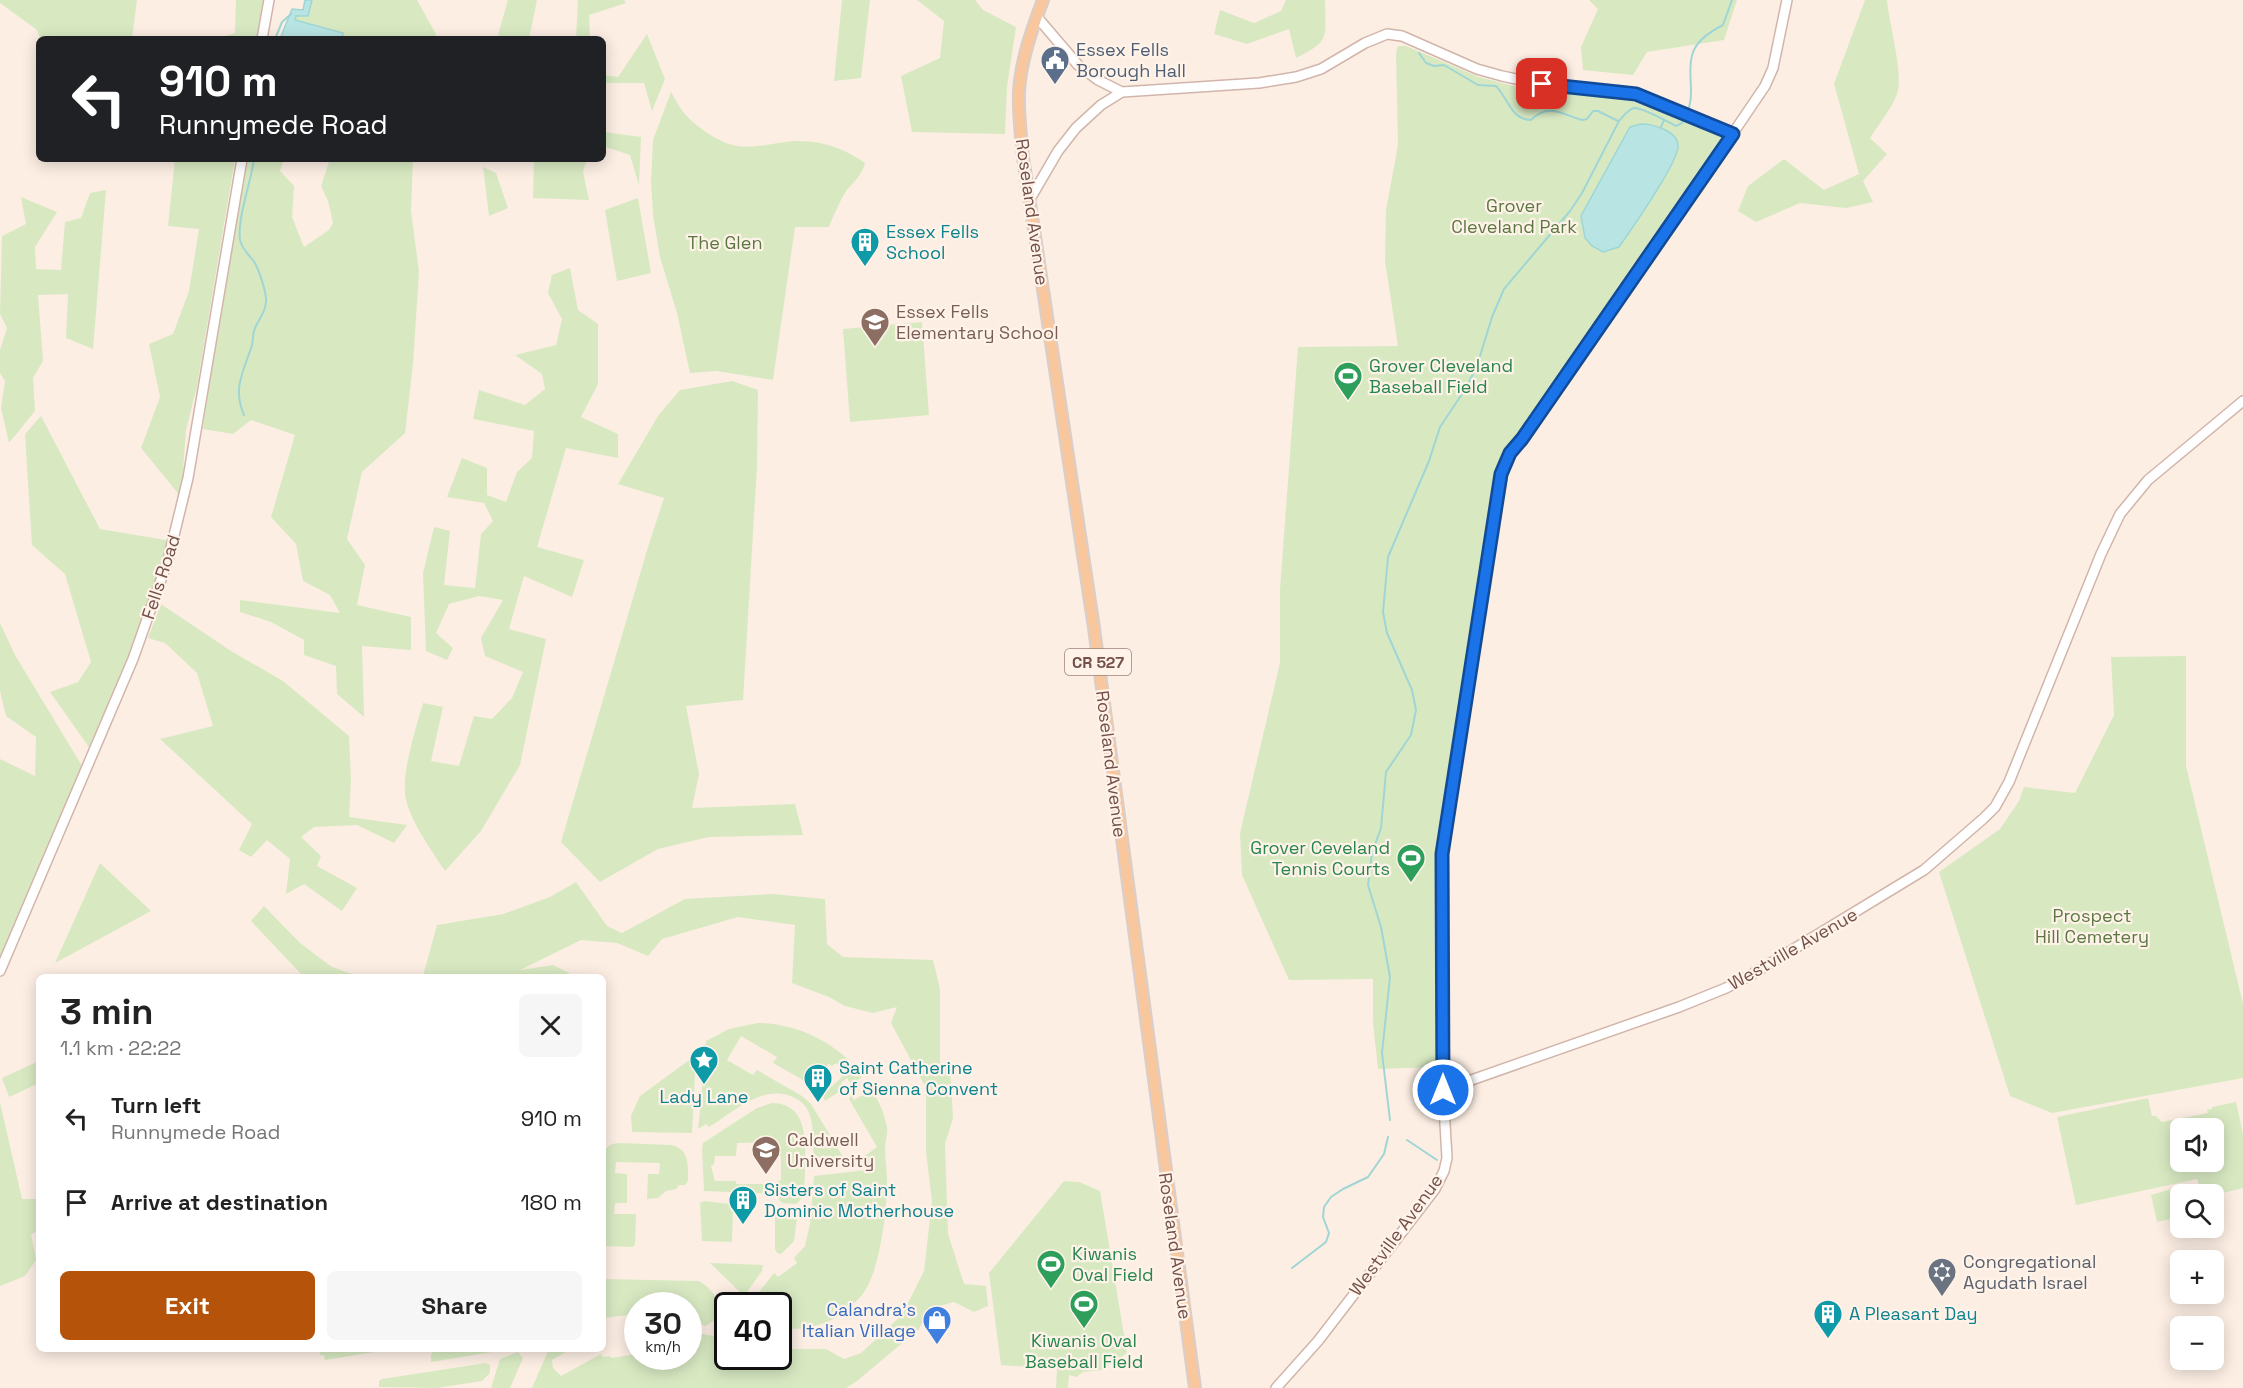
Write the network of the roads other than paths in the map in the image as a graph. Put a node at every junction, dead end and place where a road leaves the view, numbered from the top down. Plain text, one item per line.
1 (268, 0) edge
2 (1043, 0) edge
3 (1787, 0) edge
4 (1037, 17) junction
5 (262, 36) edge
6 (1122, 92) junction
7 (1733, 134) junction
8 (241, 162) edge
9 (1030, 199) junction
10 (2243, 401) edge
11 (0, 971) edge
12 (1443, 1090) junction
13 (1195, 1388) edge
14 (1276, 1388) edge

1 - 5 street
2 - 4 main road, Roseland Avenue / CR 527
3 - 7 street
4 - 6 street
4 - 9 main road, Roseland Avenue / CR 527
6 - 7 street
6 - 9 street
7 - 12 street
8 - 11 street, Fells Road
9 - 13 main road, Roseland Avenue / CR 527
10 - 12 street, Westville Avenue
12 - 14 street, Westville Avenue

